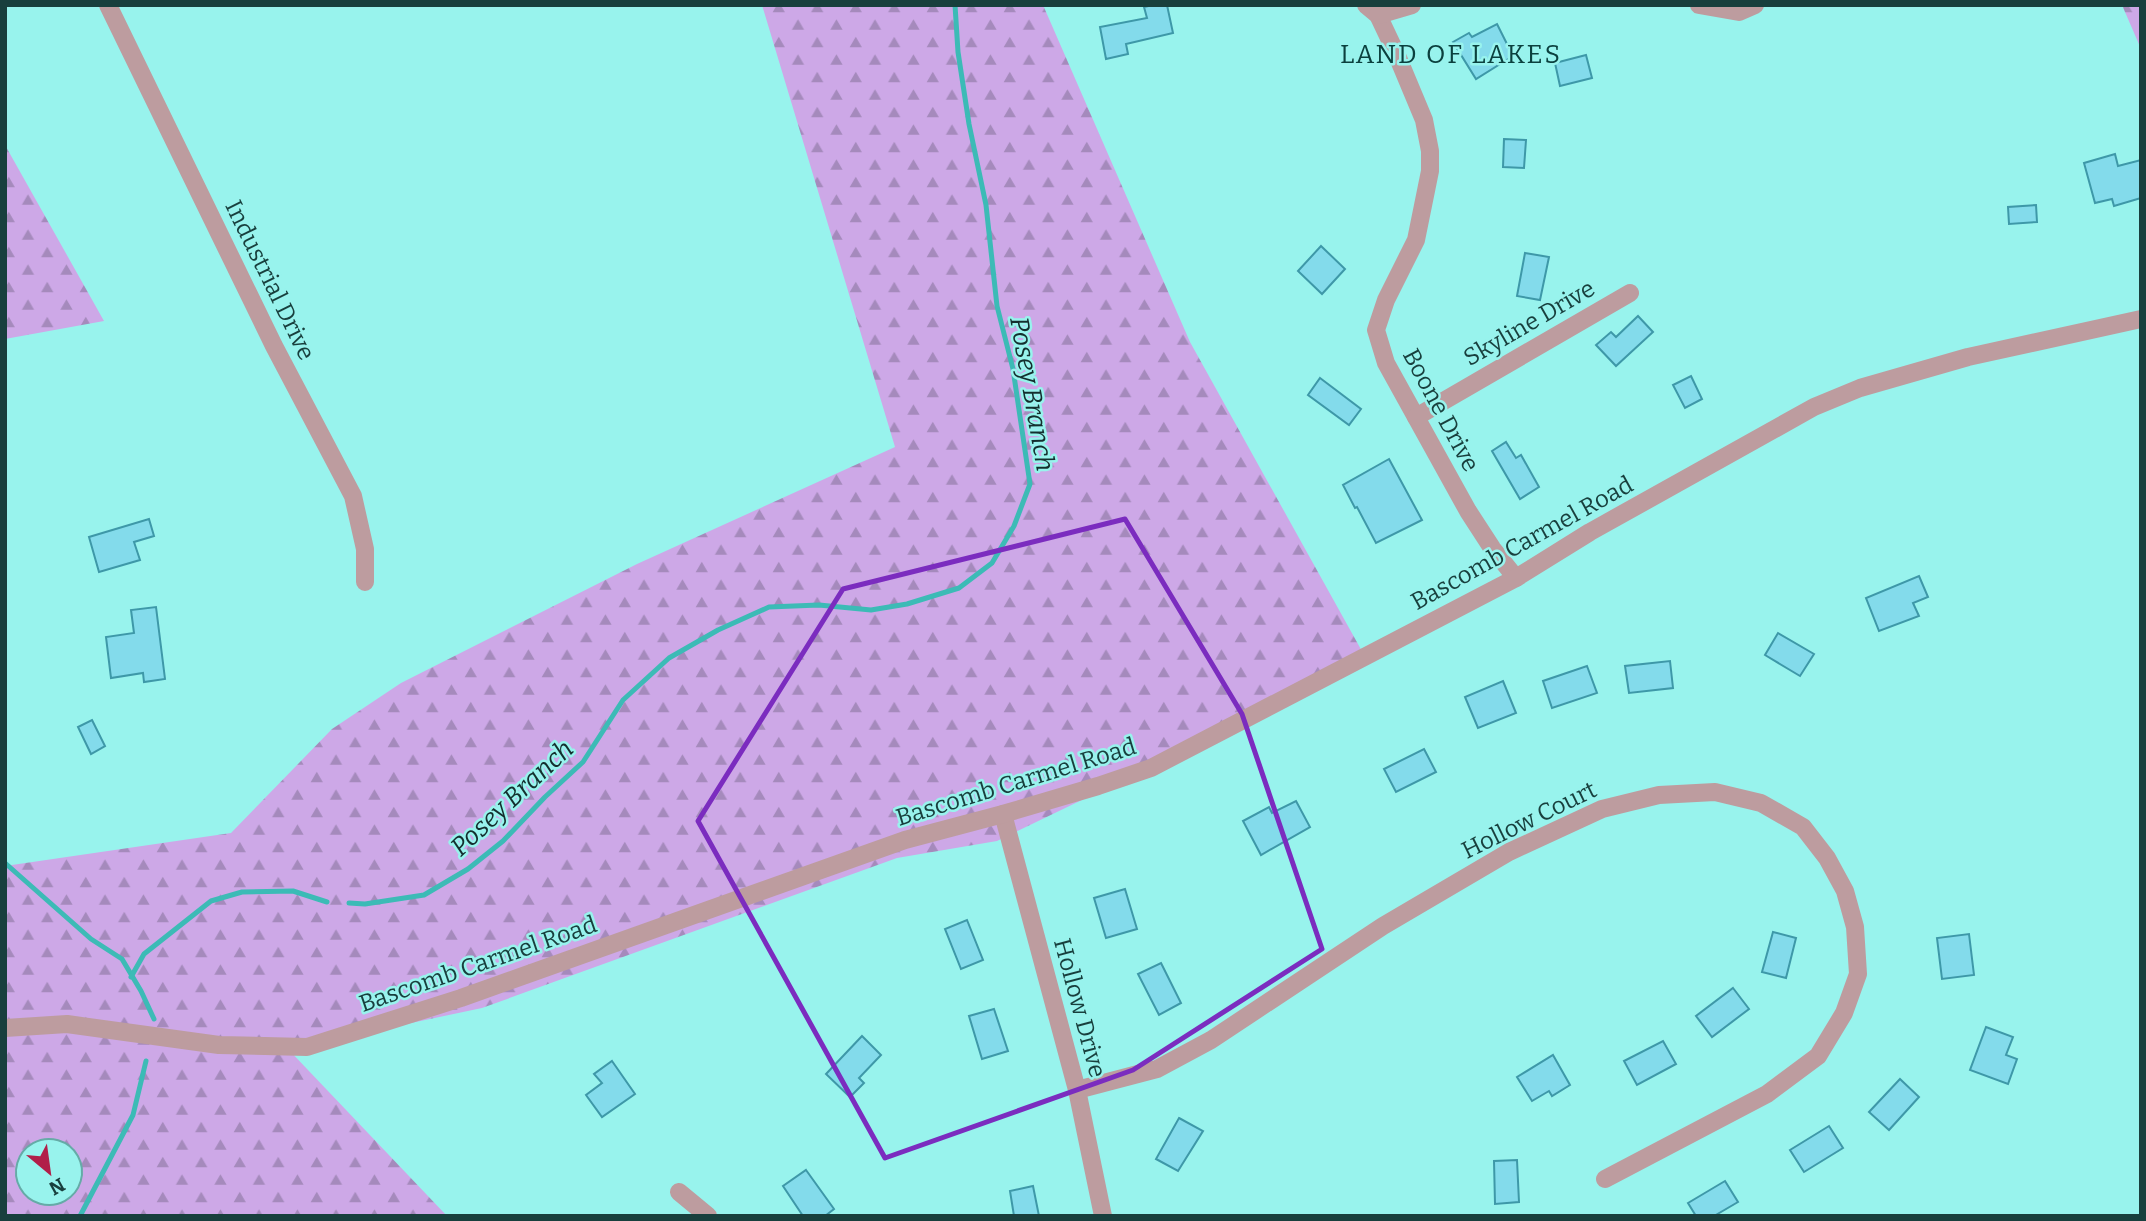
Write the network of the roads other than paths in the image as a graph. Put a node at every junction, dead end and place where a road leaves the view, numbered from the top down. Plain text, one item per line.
1 (108, 5) edge
2 (1412, 5) edge
3 (1699, 5) edge
4 (1755, 5) edge
5 (1372, 10) edge
6 (1630, 293) dead end
7 (2141, 319) edge
8 (1416, 417) junction
9 (1516, 578) junction
10 (365, 582) dead end
11 (1003, 814) junction
12 (5, 1028) edge
13 (1077, 1090) junction
14 (1605, 1179) dead end
15 (680, 1192) dead end
16 (708, 1216) edge
17 (1103, 1216) edge

1 - 10 street, Industrial Drive
2 - 5 street
3 - 4 street
5 - 8 street, Boone Drive
6 - 8 street, Skyline Drive
7 - 9 street, Bascomb Carmel Road
8 - 9 street, Boone Drive
9 - 11 street, Bascomb Carmel Road
11 - 12 street, Bascomb Carmel Road
11 - 13 street, Hollow Drive
13 - 14 street, Hollow Court
13 - 17 street, Hollow Drive
15 - 16 street

